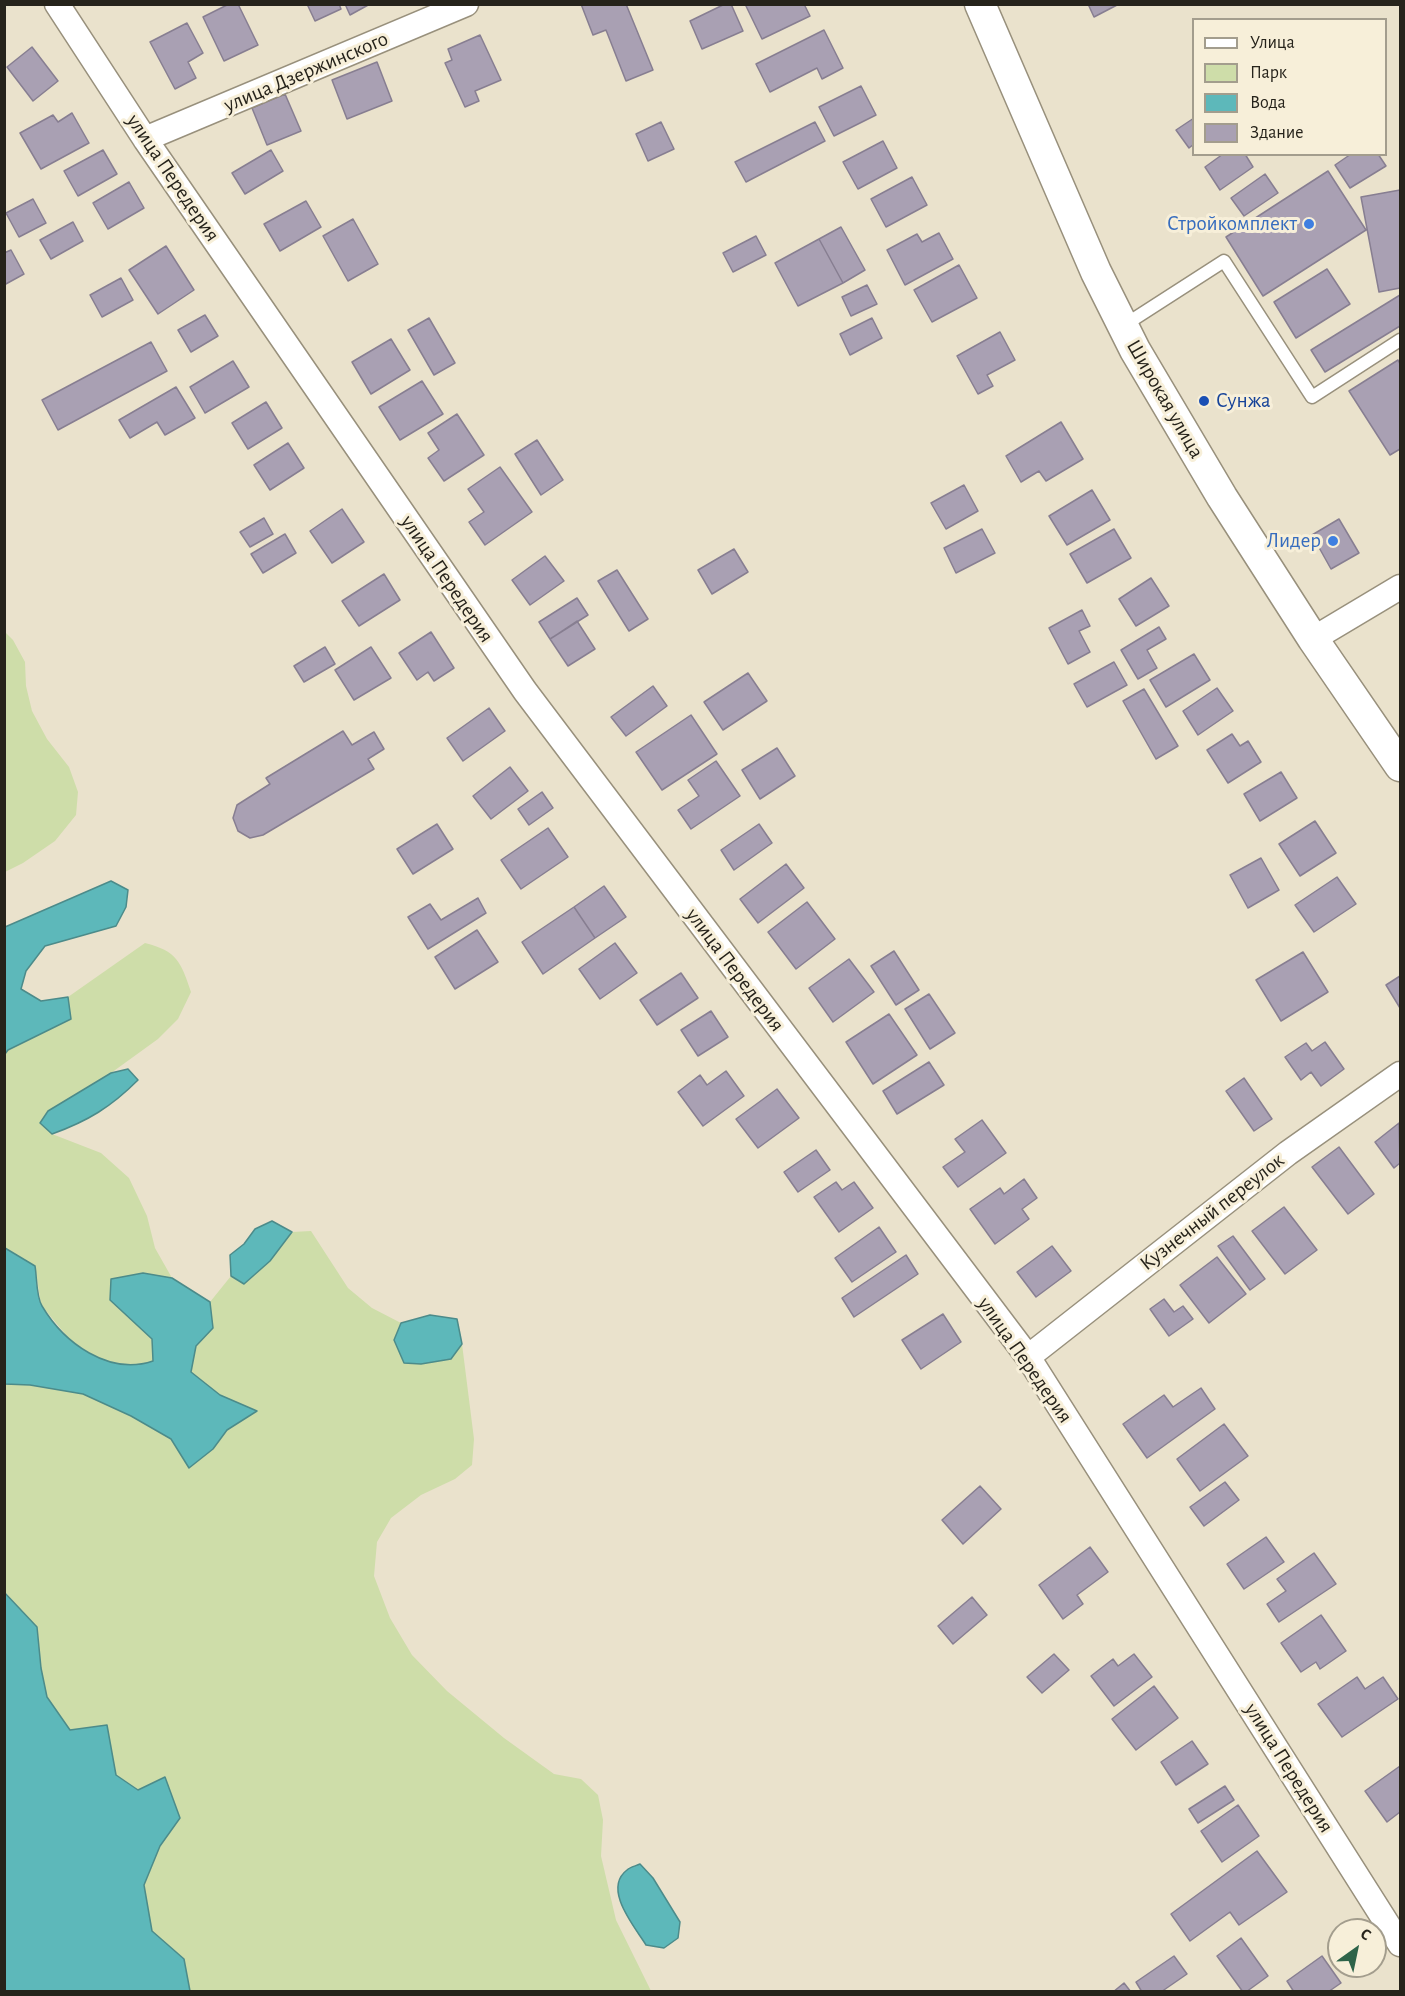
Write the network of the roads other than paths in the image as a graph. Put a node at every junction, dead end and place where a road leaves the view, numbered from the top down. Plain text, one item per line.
1 (57, 4) edge
2 (466, 4) edge
3 (980, 4) edge
4 (145, 138) junction
5 (1123, 326) junction
6 (1401, 340) edge
7 (1401, 587) edge
8 (1313, 639) junction
9 (1401, 766) edge
10 (1401, 1074) edge
11 (1028, 1357) junction
12 (1401, 1944) edge

1 - 4 street, улица Передерия
2 - 4 street, улица Дзержинского
3 - 5 street, Широкая улица
4 - 11 street, улица Передерия
5 - 6 lane
5 - 8 street, Широкая улица
7 - 8 street
8 - 9 street, Широкая улица
10 - 11 street, Кузнечный переулок
11 - 12 street, улица Передерия

